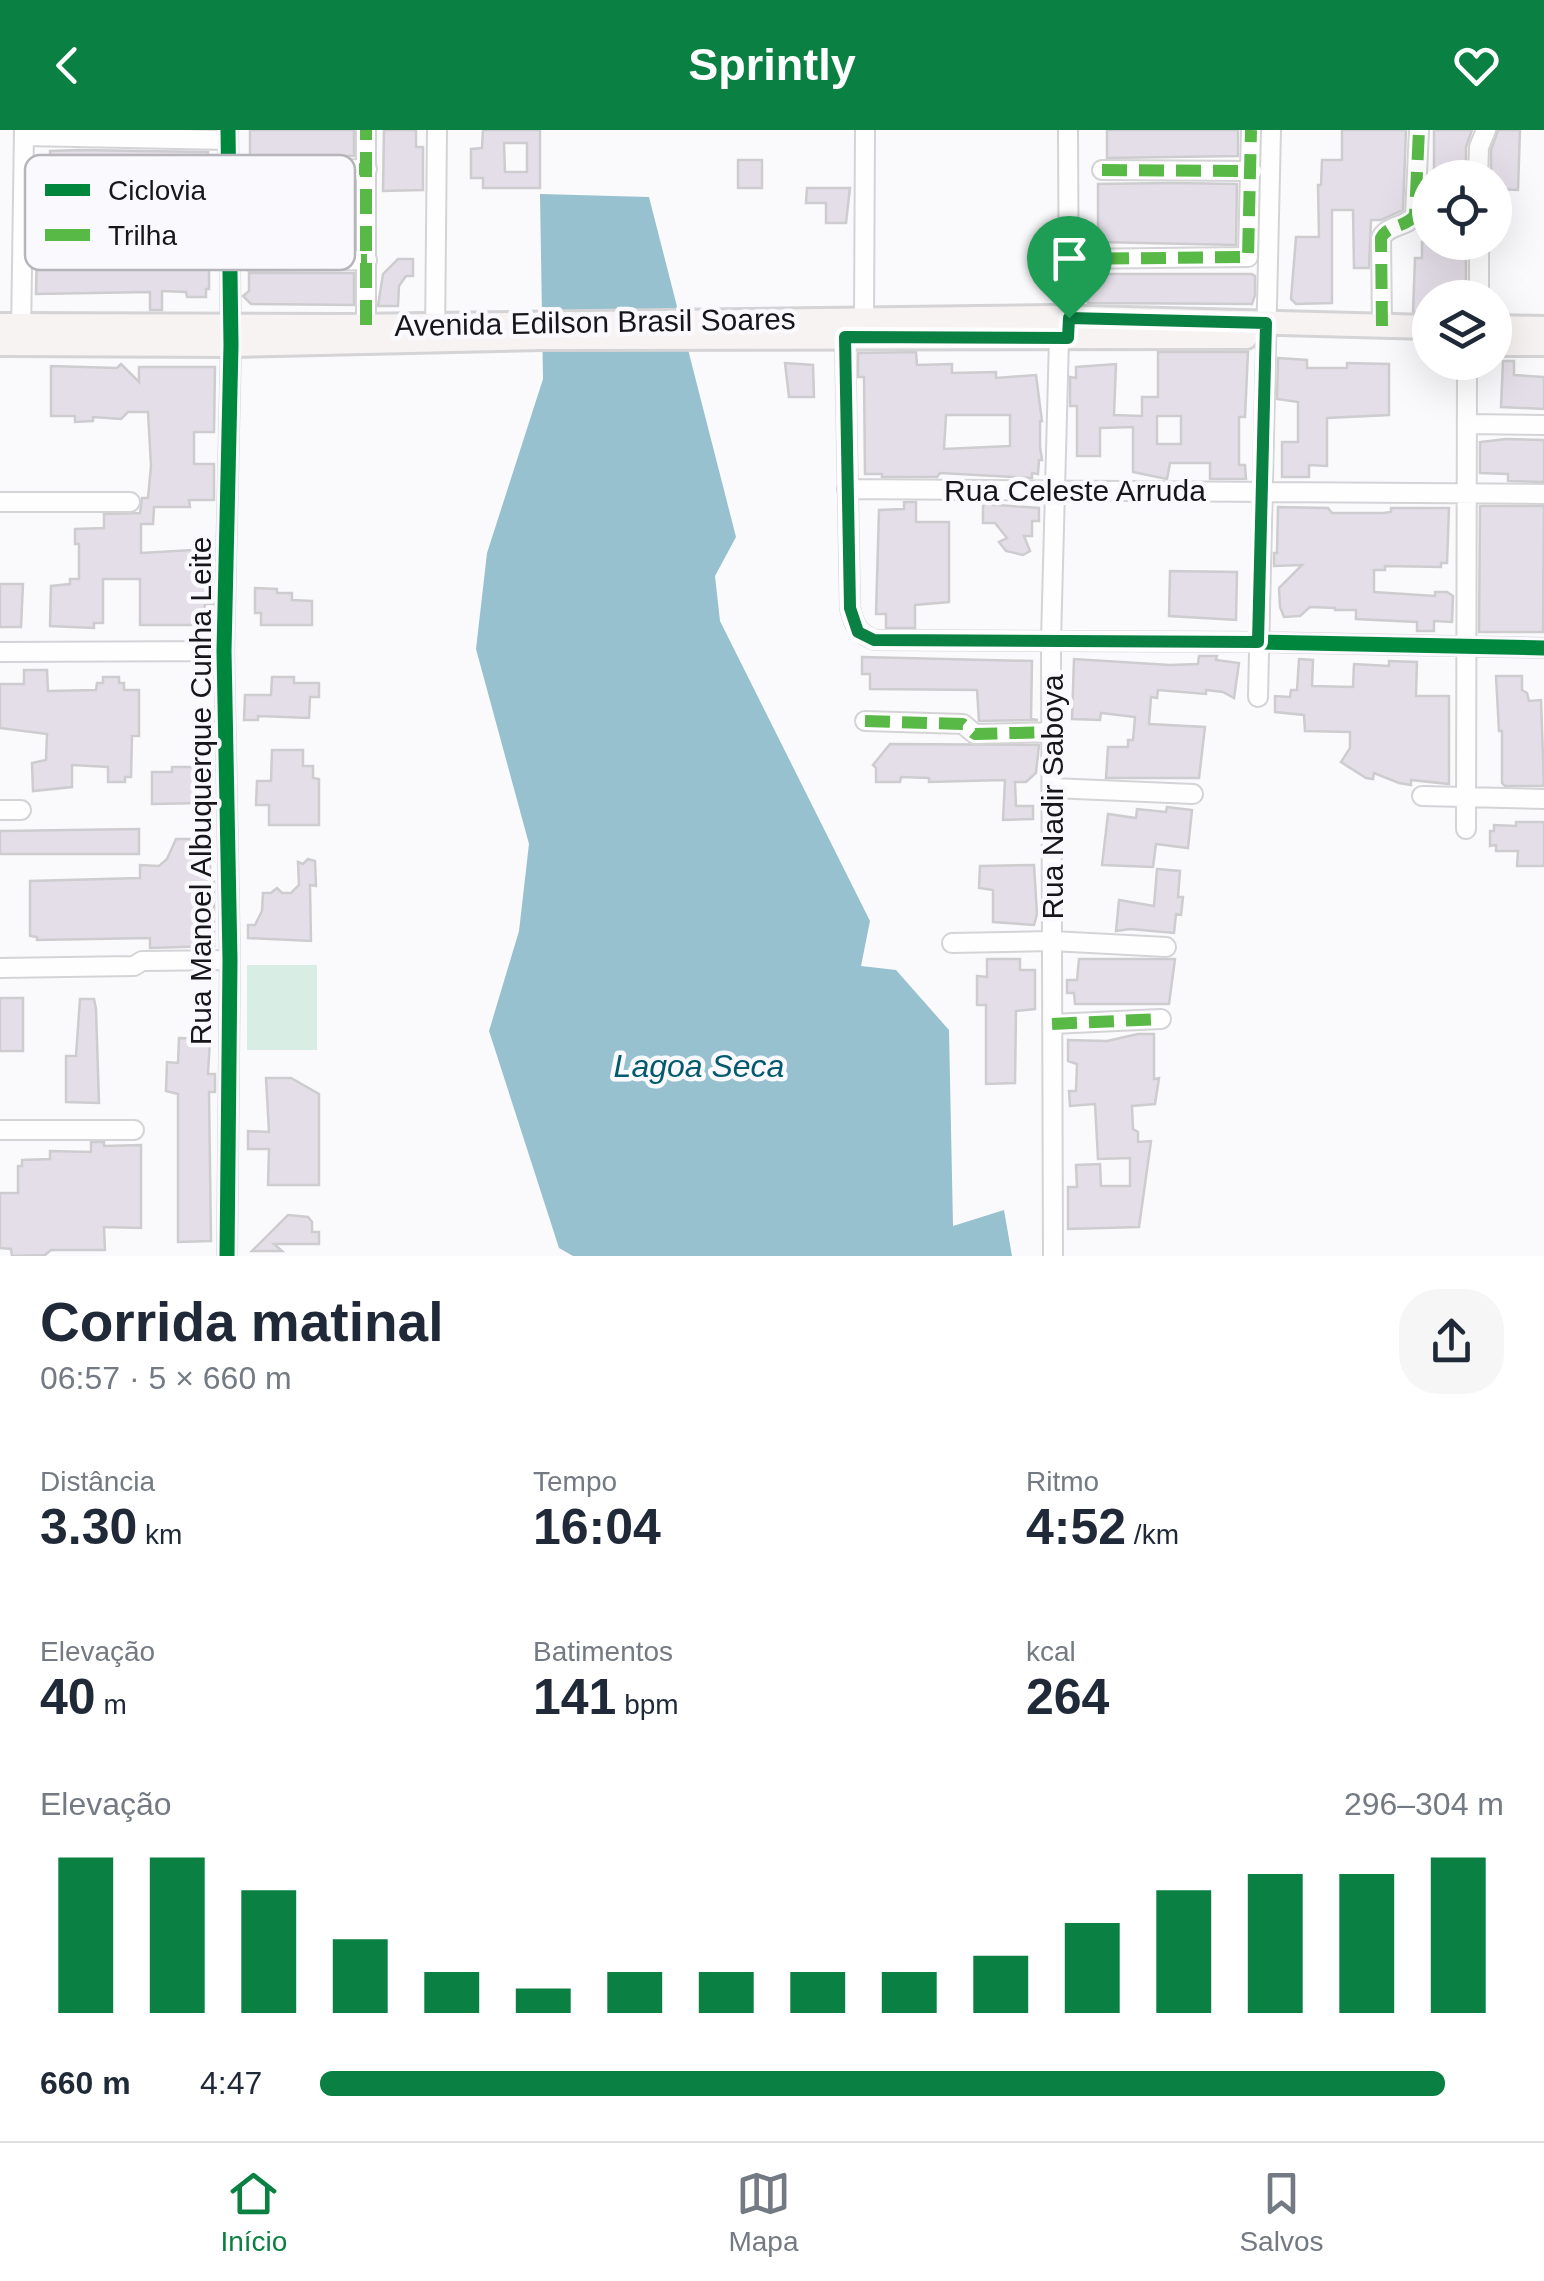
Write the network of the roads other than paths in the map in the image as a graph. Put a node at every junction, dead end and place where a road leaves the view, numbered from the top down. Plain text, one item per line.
1 (366, 130) edge
2 (437, 130) edge
3 (866, 130) edge
4 (1068, 130) edge
5 (1251, 130) edge
6 (1271, 130) edge
7 (1418, 130) edge
8 (1486, 130) edge
9 (24, 133) edge
10 (228, 135) edge
11 (1479, 160) edge
12 (355, 169) edge
13 (367, 169) junction
14 (1102, 170) dead end
15 (1252, 171) junction
16 (24, 193) joint
17 (1068, 258) junction
18 (355, 260) edge
19 (367, 260) junction
20 (229, 270) edge
21 (1382, 315) junction
22 (864, 318) junction
23 (1412, 322) edge
24 (1512, 327) edge
25 (684, 328) junction
26 (1544, 328) edge
27 (1265, 330) junction
28 (355, 331) junction
29 (1066, 331) junction
30 (435, 333) junction
31 (10, 335) edge
32 (230, 335) junction
33 (845, 337) junction
34 (1412, 341) edge
35 (1512, 344) edge
36 (1544, 344) edge
37 (1466, 380) edge
38 (1467, 424) junction
39 (1544, 425) edge
40 (847, 489) junction
41 (1053, 490) junction
42 (1261, 491) junction
43 (1468, 494) junction
44 (1544, 494) edge
45 (0, 502) edge
46 (130, 502) dead end
47 (1051, 641) junction
48 (1258, 642) junction
49 (1467, 648) junction
50 (1544, 648) edge
51 (224, 651) junction
52 (0, 652) edge
53 (1258, 697) dead end
54 (864, 721) dead end
55 (1052, 732) junction
56 (1052, 788) junction
57 (1193, 794) dead end
58 (1422, 796) dead end
59 (1467, 798) junction
60 (1544, 799) edge
61 (0, 810) edge
62 (20, 810) dead end
63 (1466, 829) dead end
64 (1052, 941) junction
65 (952, 943) dead end
66 (1166, 948) dead end
67 (230, 960) junction
68 (0, 968) edge
69 (1161, 1019) dead end
70 (1052, 1024) junction
71 (0, 1130) edge
72 (134, 1130) dead end
73 (227, 1256) edge
74 (1053, 1256) edge

1 - 13 street
2 - 30 street
3 - 22 street
4 - 17 street, Rua Nadir Saboya
5 - 15 street
6 - 27 street
7 - 21 street
8 - 11 street
9 - 10 street
9 - 16 street
12 - 13 street
13 - 19 street
14 - 15 street
15 - 17 street
16 - 31 street
17 - 29 street, Rua Nadir Saboya
18 - 19 street
19 - 28 street
20 - 32 street, Rua Manoel Albuquerque Cunha Leite
21 - 23 main road, Avenida Edilson Brasil Soares
21 - 27 main road, Avenida Edilson Brasil Soares
22 - 25 main road, Avenida Edilson Brasil Soares
22 - 29 main road, Avenida Edilson Brasil Soares
24 - 26 main road
25 - 30 main road, Avenida Edilson Brasil Soares
25 - 33 main road, Avenida Edilson Brasil Soares
27 - 29 main road, Avenida Edilson Brasil Soares
27 - 34 main road, Avenida Edilson Brasil Soares
27 - 42 street
28 - 30 main road, Avenida Edilson Brasil Soares
28 - 32 main road, Avenida Edilson Brasil Soares
29 - 33 main road, Avenida Edilson Brasil Soares
29 - 41 street, Rua Nadir Saboya
31 - 32 main road, Avenida Edilson Brasil Soares
32 - 51 street, Rua Manoel Albuquerque Cunha Leite
33 - 40 street
35 - 36 main road
37 - 38 street
38 - 39 street
38 - 43 street
40 - 41 street, Rua Celeste Arruda
40 - 47 street
41 - 42 street, Rua Celeste Arruda
41 - 47 street, Rua Nadir Saboya
42 - 43 street, Rua Celeste Arruda
42 - 48 street
43 - 44 street, Rua Celeste Arruda
43 - 49 street
45 - 46 street
47 - 48 street
47 - 55 street, Rua Nadir Saboya
48 - 49 street
48 - 53 street
49 - 50 street
49 - 59 street
51 - 52 street
51 - 67 street, Rua Manoel Albuquerque Cunha Leite
54 - 55 street
55 - 56 street, Rua Nadir Saboya
56 - 57 street
56 - 64 street, Rua Nadir Saboya
58 - 59 street
59 - 60 street
59 - 63 street
61 - 62 street
64 - 65 street
64 - 66 street
64 - 70 street, Rua Nadir Saboya
67 - 68 street
67 - 73 street, Rua Manoel Albuquerque Cunha Leite
69 - 70 street
70 - 74 street, Rua Nadir Saboya
71 - 72 street

